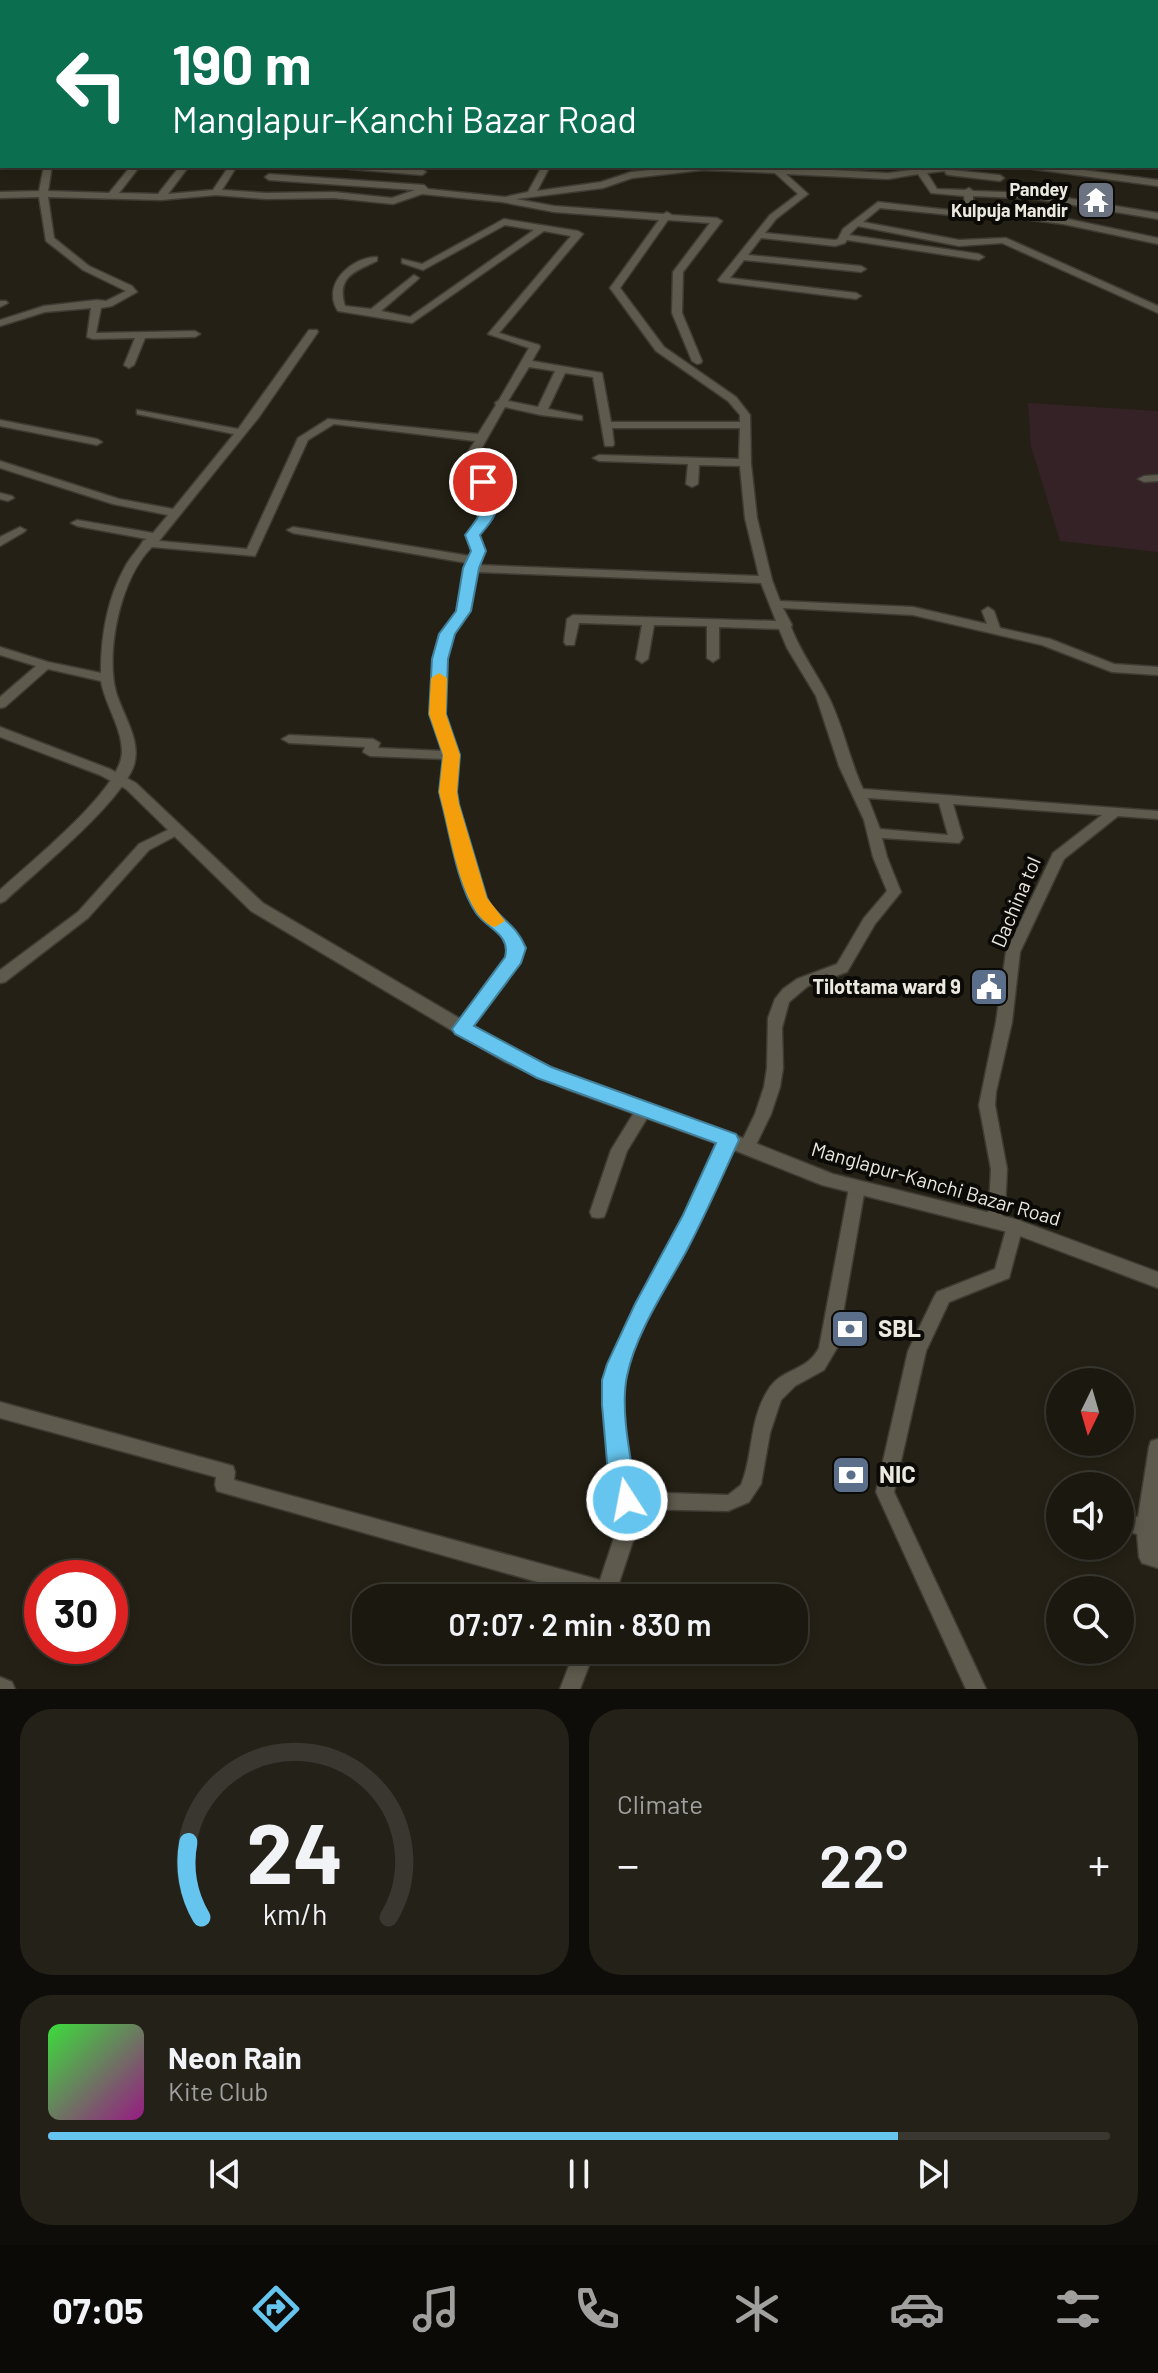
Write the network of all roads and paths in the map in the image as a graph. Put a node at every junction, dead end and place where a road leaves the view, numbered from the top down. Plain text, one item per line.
1 (48, 168) edge
2 (134, 168) edge
3 (183, 168) edge
4 (232, 168) edge
5 (276, 168) edge
6 (397, 168) edge
7 (543, 168) edge
8 (662, 168) edge
9 (728, 168) edge
10 (825, 168) edge
11 (951, 168) edge
12 (1048, 168) edge
13 (421, 169) edge
14 (777, 170) junction
15 (938, 171) junction
16 (922, 173) junction
17 (269, 177) junction
18 (1000, 178) dead end
19 (1158, 183) edge
20 (424, 190) junction
21 (969, 191) junction
22 (216, 192) junction
23 (43, 194) junction
24 (531, 194) junction
25 (253, 195) junction
26 (2, 197) edge
27 (111, 197) junction
28 (161, 197) junction
29 (502, 199) junction
30 (531, 206) junction
31 (958, 214) dead end
32 (667, 215) junction
33 (1158, 216) edge
34 (856, 223) junction
35 (516, 224) junction
36 (543, 228) junction
37 (758, 235) junction
38 (844, 237) junction
39 (1158, 241) edge
40 (740, 257) junction
41 (979, 257) dead end
42 (374, 259) dead end
43 (405, 261) dead end
44 (423, 267) junction
45 (861, 269) dead end
46 (441, 273) dead end
47 (414, 278) dead end
48 (856, 296) dead end
49 (97, 303) junction
50 (1158, 310) edge
51 (373, 312) junction
52 (0, 323) edge
53 (313, 332) dead end
54 (195, 334) dead end
55 (141, 335) junction
56 (697, 361) dead end
57 (525, 363) junction
58 (129, 365) dead end
59 (561, 369) junction
60 (500, 403) junction
61 (141, 412) dead end
62 (541, 412) junction
63 (578, 418) dead end
64 (0, 423) edge
65 (607, 425) junction
66 (745, 425) junction
67 (239, 432) junction
68 (481, 438) junction
69 (97, 442) dead end
70 (609, 444) dead end
71 (599, 458) dead end
72 (694, 461) junction
73 (745, 463) junction
74 (0, 464) edge
75 (1158, 478) edge
76 (1144, 479) dead end
77 (692, 484) dead end
78 (175, 513) junction
79 (77, 523) dead end
80 (20, 530) dead end
81 (293, 530) dead end
82 (152, 540) junction
83 (0, 542) edge
84 (474, 564) junction
85 (766, 580) junction
86 (777, 604) junction
87 (988, 611) dead end
88 (649, 621) junction
89 (713, 623) junction
90 (786, 625) junction
91 (995, 631) junction
92 (570, 642) dead end
93 (0, 651) edge
94 (713, 658) dead end
95 (642, 659) dead end
96 (45, 665) junction
97 (1158, 671) edge
98 (107, 678) junction
99 (0, 704) edge
100 (0, 732) edge
101 (289, 739) dead end
102 (451, 755) junction
103 (121, 781) junction
104 (859, 793) junction
105 (945, 801) junction
106 (1113, 814) junction
107 (1158, 815) edge
108 (176, 830) junction
109 (874, 833) junction
110 (0, 898) edge
111 (0, 978) edge
112 (462, 1029) junction
113 (644, 1110) junction
114 (728, 1140) junction
115 (747, 1147) junction
116 (857, 1188) junction
117 (598, 1212) dead end
118 (993, 1221) junction
119 (1015, 1226) junction
120 (1158, 1280) edge
121 (0, 1410) edge
122 (1158, 1447) edge
123 (627, 1500) junction
124 (1152, 1528) edge
125 (1158, 1559) edge
126 (570, 1584) edge
127 (608, 1584) edge
128 (580, 1664) edge
129 (570, 1689) edge
130 (976, 1689) edge

1 - 23 street
2 - 27 street
3 - 28 street
4 - 22 street
5 - 17 street
6 - 13 street
7 - 24 street
8 - 24 street
9 - 14 street
10 - 14 street
10 - 16 street
11 - 15 street
12 - 19 street
13 - 20 street
14 - 37 street
15 - 16 street
15 - 18 street
16 - 21 street
17 - 20 street
17 - 25 street
20 - 25 street
20 - 29 street
21 - 33 street
21 - 39 street
22 - 25 street
22 - 28 street
23 - 26 street
23 - 27 street
23 - 49 street
24 - 29 street
27 - 28 street
29 - 30 street
30 - 32 street
30 - 35 street
31 - 34 street
32 - 56 street
32 - 66 street
34 - 38 street
34 - 50 street
35 - 36 street
35 - 44 street
36 - 51 street
36 - 57 street
37 - 38 street
37 - 40 street
38 - 41 street
40 - 45 street
40 - 48 street
42 - 51 street
43 - 44 street
44 - 46 street
47 - 51 street
49 - 52 street
49 - 55 street
53 - 67 street
54 - 55 street
55 - 58 street
57 - 59 street
57 - 60 street
59 - 62 street
59 - 65 street
60 - 62 street
60 - 68 street
61 - 67 street
62 - 63 street
64 - 69 street
65 - 66 street
65 - 70 street
66 - 73 street
67 - 78 street
68 - 82 street
68 - 84 street
71 - 72 street
72 - 73 street
72 - 77 street
73 - 85 street
74 - 78 street
75 - 76 street
78 - 82 street
79 - 82 street
80 - 83 street
81 - 84 street
82 - 98 street
84 - 85 street
84 - 102 street
85 - 86 street
86 - 90 street
86 - 91 street
87 - 91 street
88 - 89 street
88 - 92 street
88 - 95 street
89 - 90 street
89 - 94 street
90 - 104 street
91 - 97 street
93 - 96 street
96 - 98 street
96 - 99 street
98 - 103 street
100 - 103 street, Manglapur-Kanchi Bazar Road
101 - 102 street
102 - 112 street
103 - 108 street, Manglapur-Kanchi Bazar Road
103 - 110 street
104 - 105 street
104 - 109 street
105 - 106 street
105 - 109 street
106 - 107 street
106 - 118 street, Dachina tol
108 - 111 street
108 - 112 street, Manglapur-Kanchi Bazar Road
109 - 115 street
112 - 113 street, Manglapur-Kanchi Bazar Road
113 - 114 street, Manglapur-Kanchi Bazar Road
113 - 117 street
114 - 115 street, Manglapur-Kanchi Bazar Road
114 - 123 street
115 - 116 street, Manglapur-Kanchi Bazar Road
116 - 118 street, Manglapur-Kanchi Bazar Road
116 - 123 street
118 - 119 street, Manglapur-Kanchi Bazar Road
119 - 120 street, Manglapur-Kanchi Bazar Road
119 - 130 street
121 - 126 street
122 - 124 street
123 - 127 street
124 - 125 street
128 - 129 street

